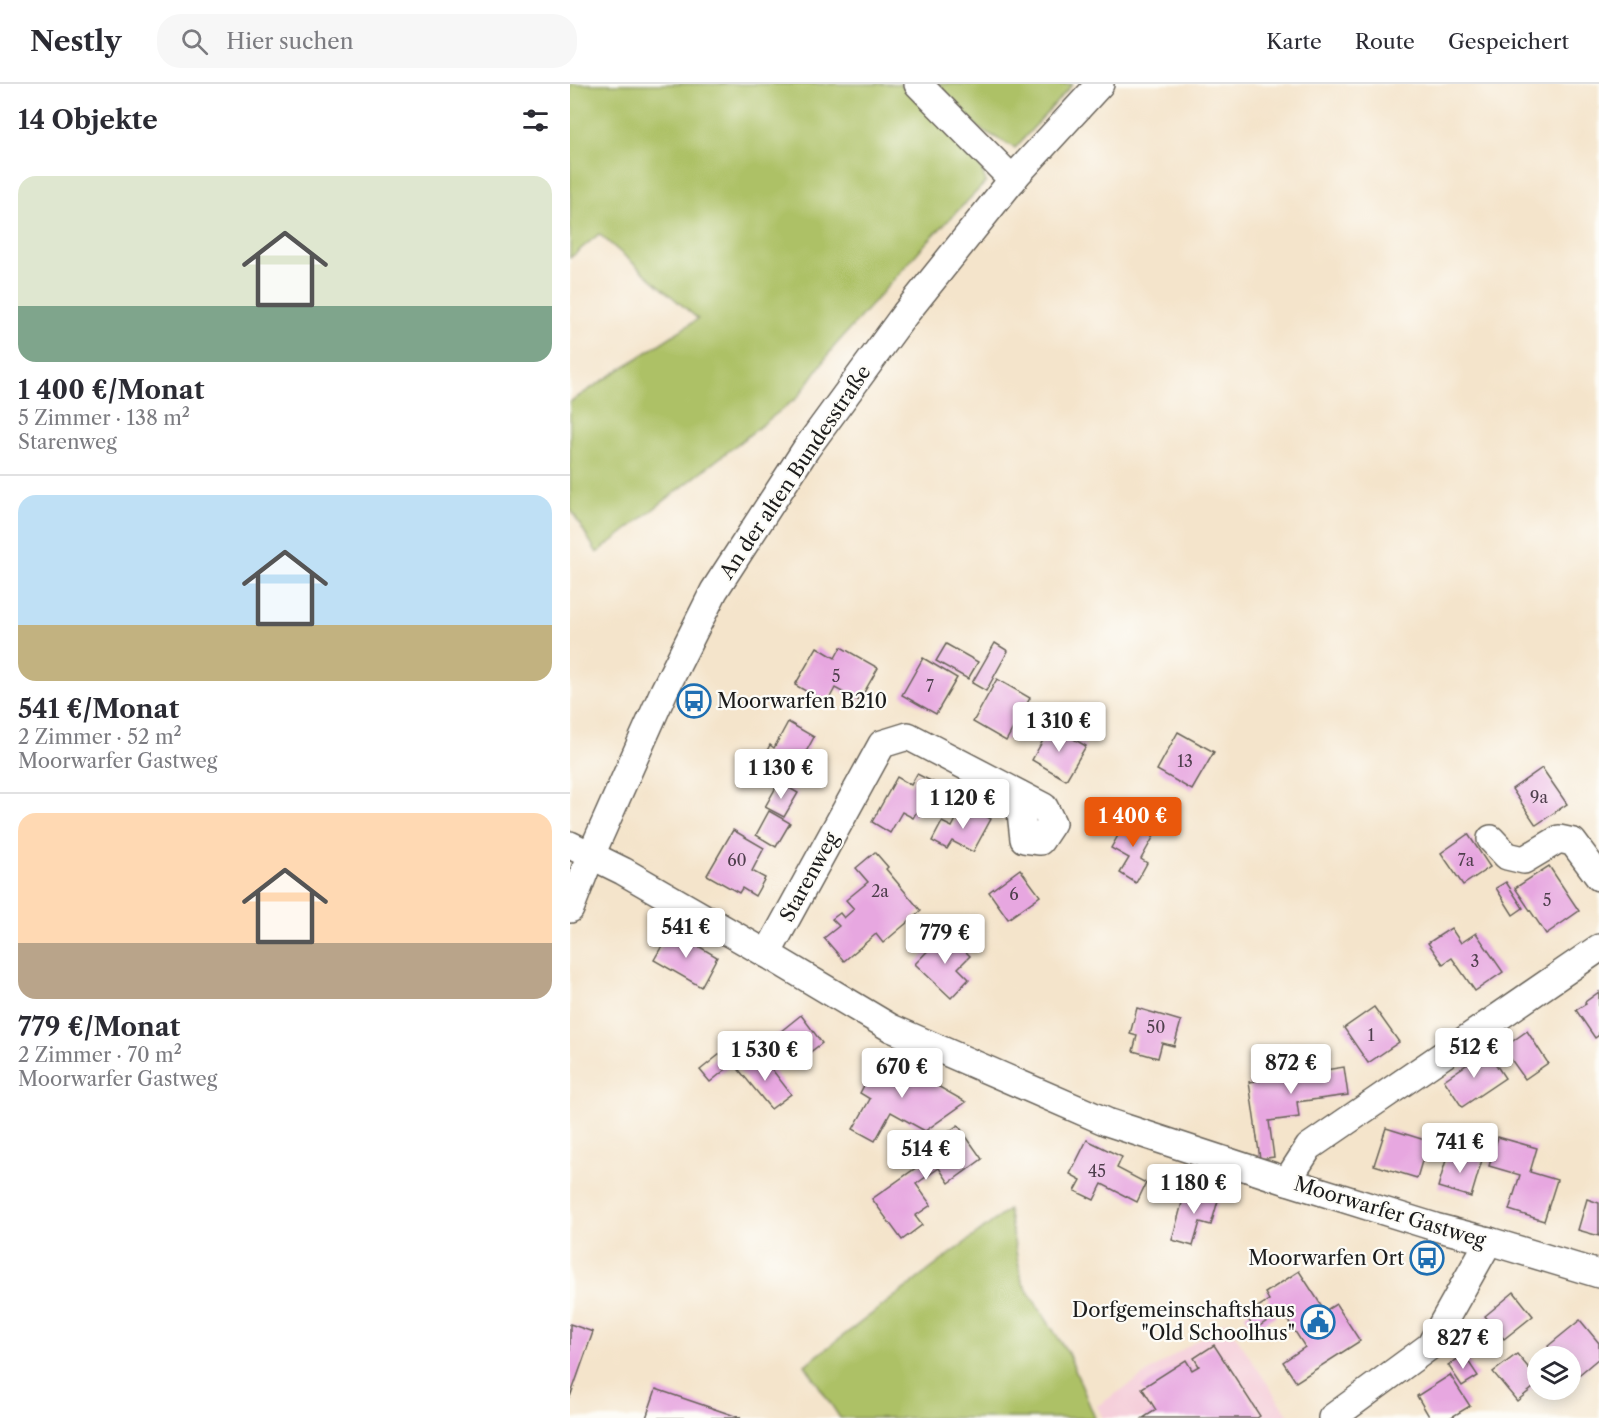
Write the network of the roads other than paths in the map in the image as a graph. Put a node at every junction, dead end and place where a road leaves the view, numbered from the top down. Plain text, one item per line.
1 (918, 84) edge
2 (1100, 84) edge
3 (1013, 180) junction
4 (1019, 794) dead end
5 (1491, 839) dead end
6 (581, 850) edge
7 (1599, 877) edge
8 (570, 909) edge
9 (1599, 948) edge
10 (767, 954) junction
11 (1287, 1181) junction
12 (1489, 1241) junction
13 (1599, 1274) edge
14 (1332, 1418) edge

1 - 3 street
2 - 3 street, An der alten Bundesstraße
3 - 6 street, An der alten Bundesstraße
4 - 10 street, Starenweg
5 - 7 street
6 - 8 street, An der alten Bundesstraße
6 - 10 street, Moorwarfer Gastweg
9 - 11 street
10 - 11 street, Moorwarfer Gastweg
11 - 12 street, Moorwarfer Gastweg
12 - 13 street, Moorwarfer Gastweg
12 - 14 street

